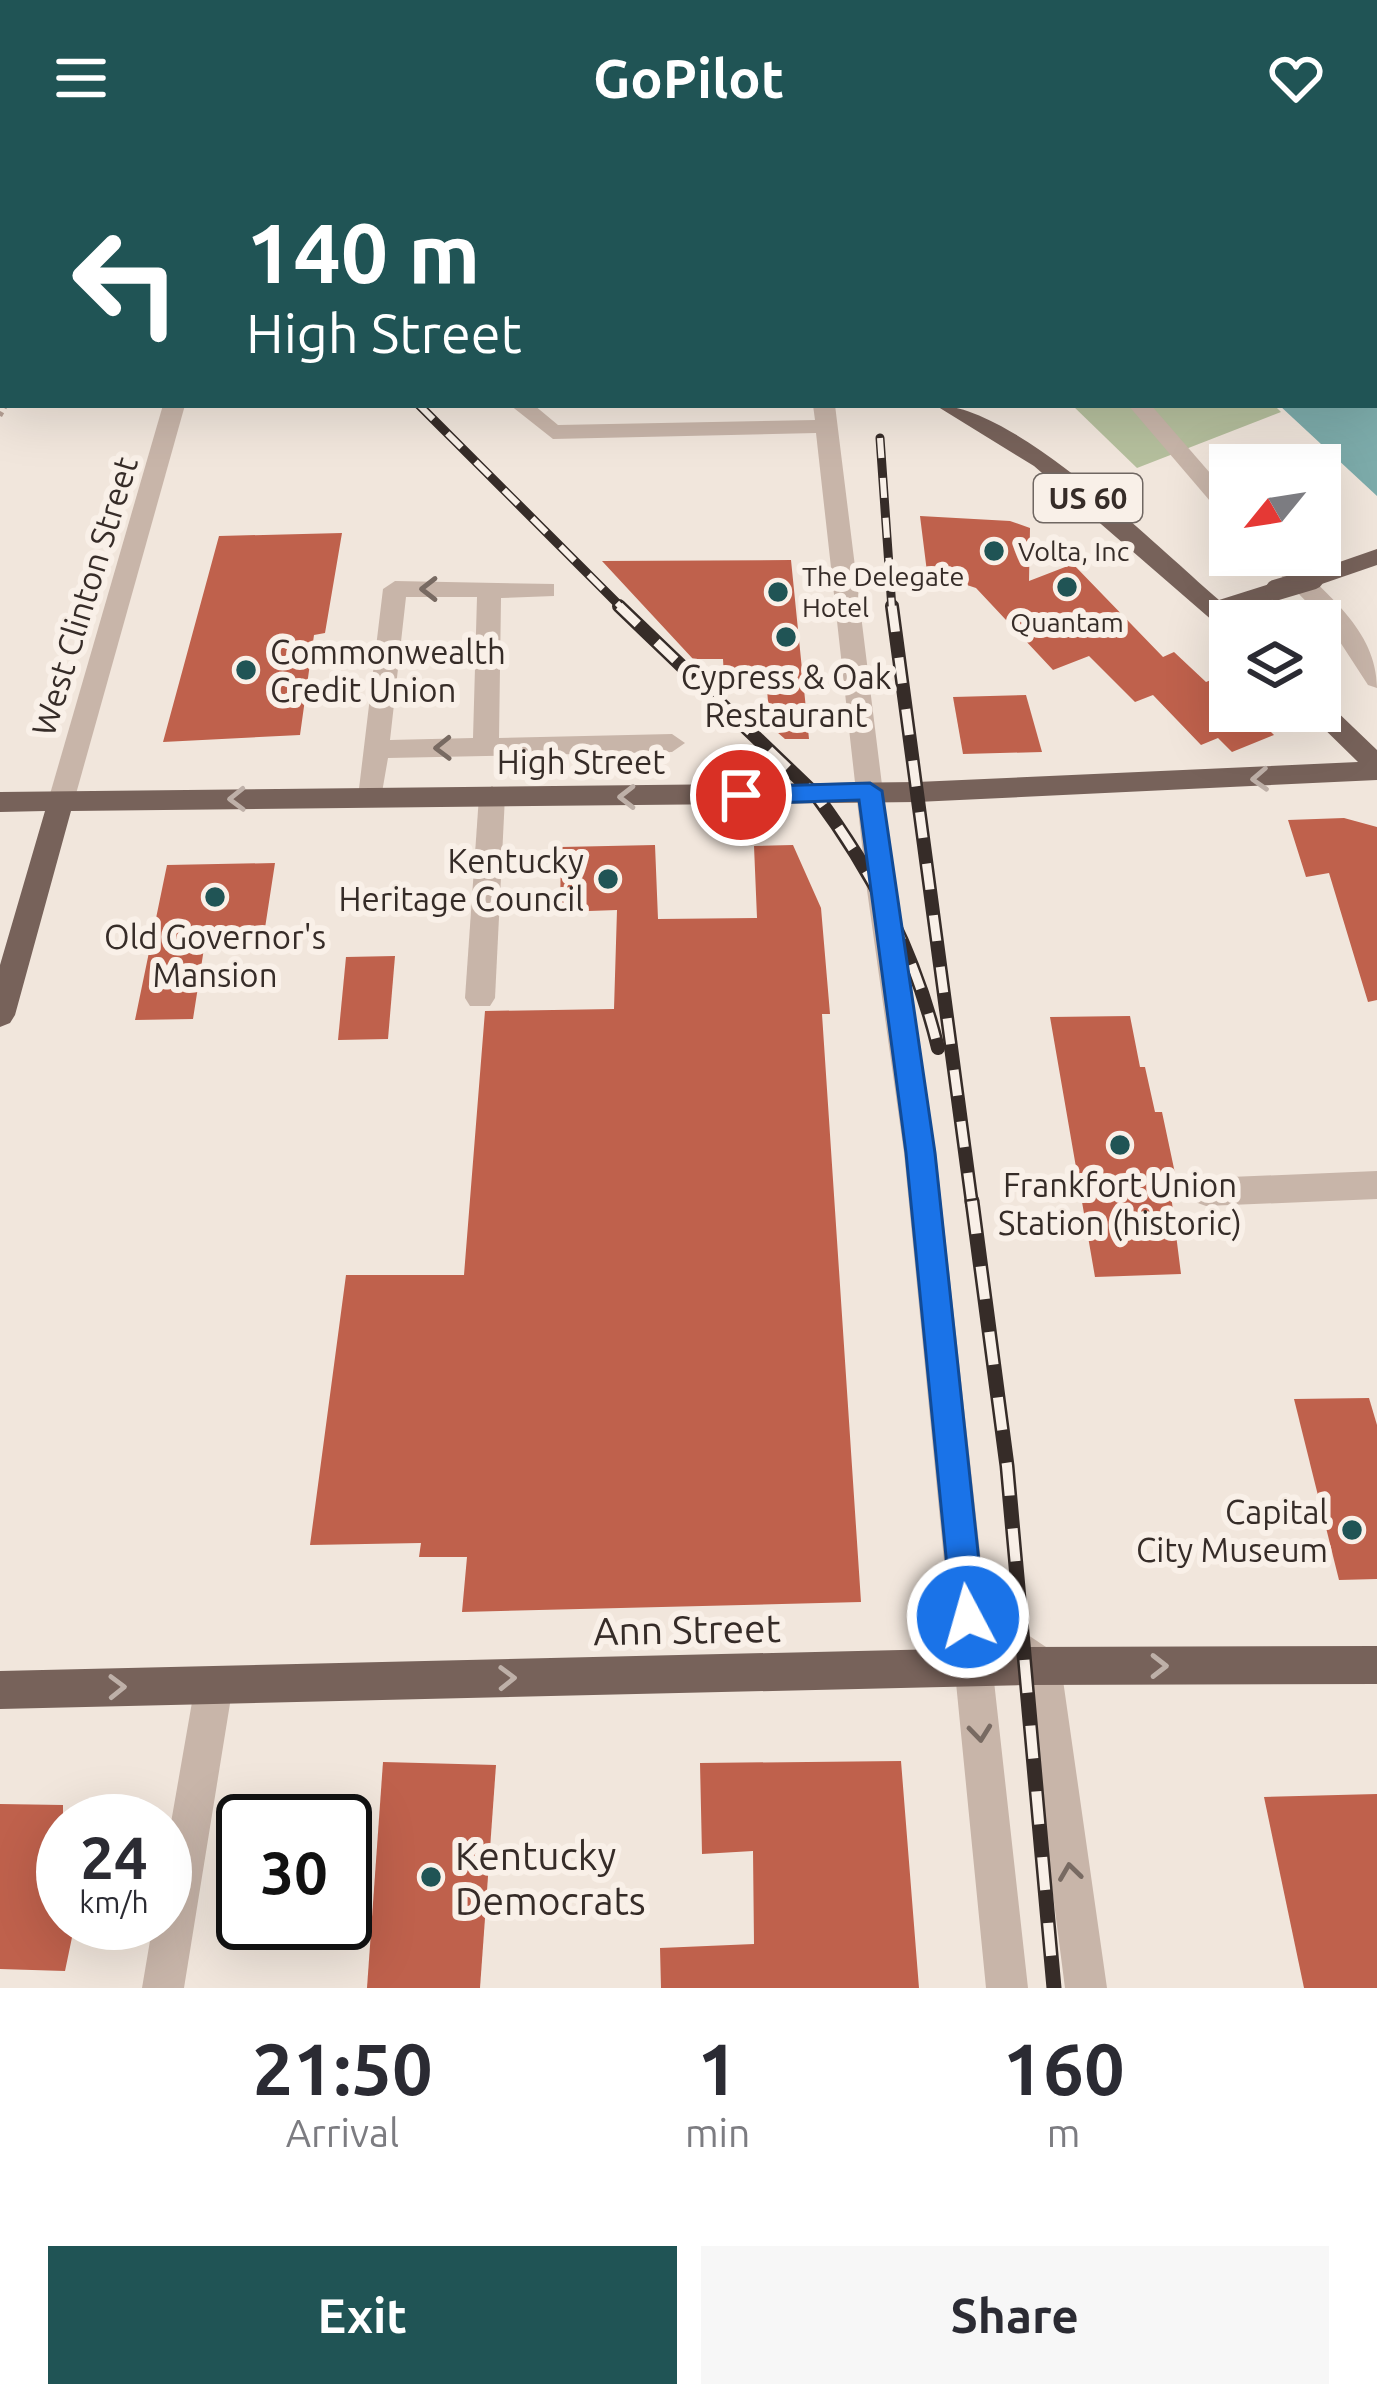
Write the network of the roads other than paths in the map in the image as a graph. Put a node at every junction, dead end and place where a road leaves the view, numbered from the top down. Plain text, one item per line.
1 (173, 408) edge
2 (525, 408) edge
3 (951, 408) edge
4 (1142, 408) edge
5 (825, 416) edge
6 (1209, 486) edge
7 (1377, 557) edge
8 (1294, 576) edge
9 (489, 590) junction
10 (546, 590) dead end
11 (1256, 600) edge
12 (1209, 604) edge
13 (1377, 679) edge
14 (1341, 731) edge
15 (672, 743) dead end
16 (486, 747) junction
17 (377, 749) junction
18 (1377, 768) edge
19 (870, 791) junction
20 (371, 796) junction
21 (492, 796) junction
22 (61, 801) junction
23 (0, 802) edge
24 (480, 998) dead end
25 (1, 1006) edge
26 (1377, 1185) edge
27 (1206, 1192) dead end
28 (968, 1617) junction
29 (1377, 1665) edge
30 (1042, 1666) junction
31 (974, 1667) junction
32 (214, 1685) junction
33 (0, 1690) edge
34 (163, 1988) edge
35 (1007, 1988) edge
36 (1086, 1988) edge

1 - 22 street, West Clinton Street
2 - 5 street
3 - 12 main road, US 60
4 - 6 street
5 - 19 street
7 - 11 main road, US 60, bridge
8 - 13 street
9 - 10 street
9 - 16 street
9 -> 17 street
14 - 18 main road
15 - 16 street
16 -> 17 street
17 - 20 street
18 -> 19 main road, High Street
19 -> 21 main road, High Street
19 - 28 street
20 - 21 main road, High Street
20 -> 22 main road, High Street
21 - 24 street
22 - 23 main road, High Street
22 - 25 main road, West Clinton Street
26 - 27 street
28 - 30 street
28 - 31 street
30 -> 29 main road, Ann Street
30 - 31 main road, Ann Street
36 -> 30 street
32 -> 31 main road, Ann Street
31 -> 35 street
33 -> 32 main road, Ann Street
32 - 34 street

